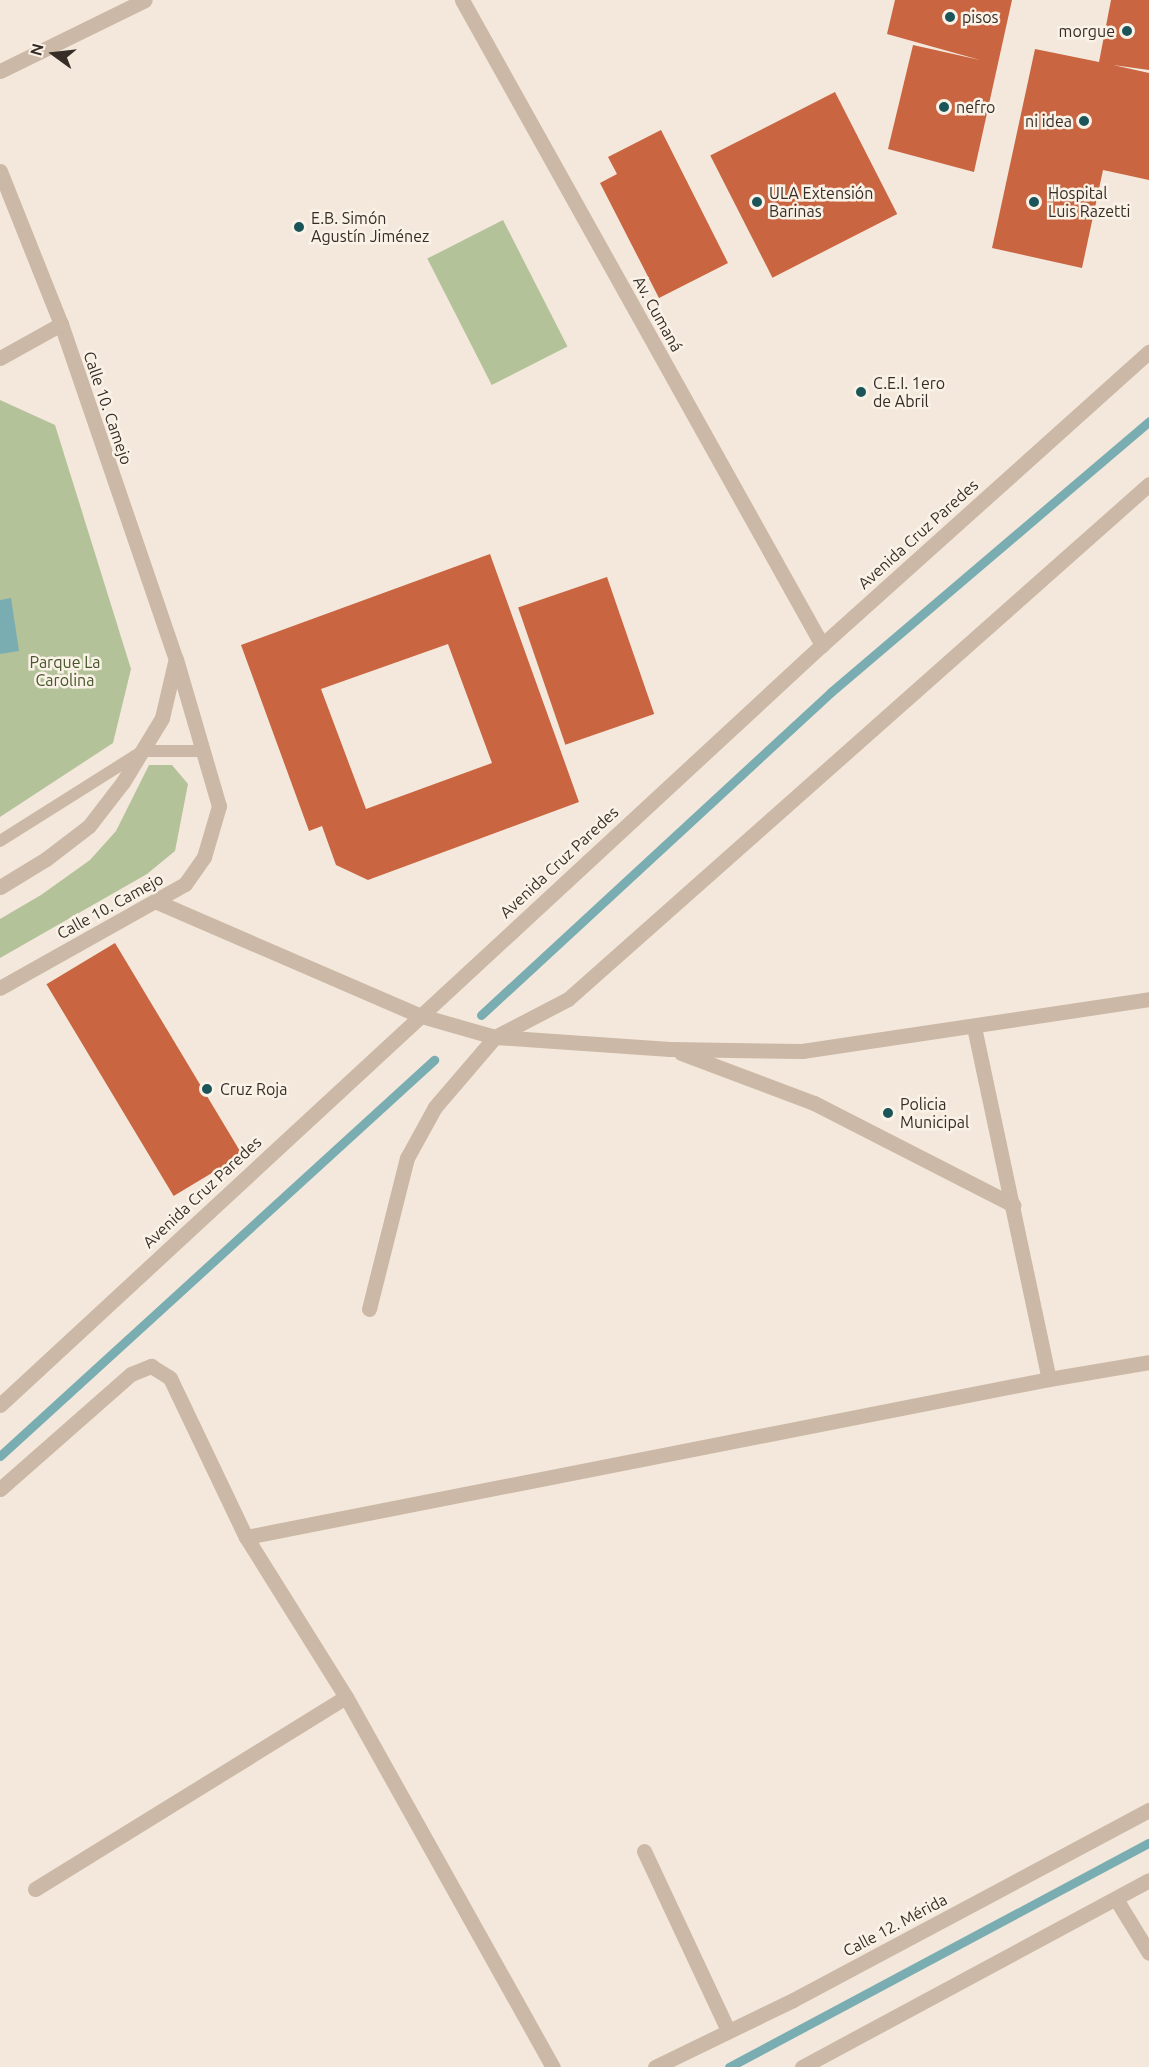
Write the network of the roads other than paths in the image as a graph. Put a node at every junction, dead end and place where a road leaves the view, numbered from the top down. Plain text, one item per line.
1 (145, 0) edge
2 (462, 0) edge
3 (0, 71) edge
4 (0, 171) edge
5 (61, 324) junction
6 (1149, 352) edge
7 (0, 358) edge
8 (1149, 484) edge
9 (822, 645) junction
10 (176, 659) junction
11 (143, 751) junction
12 (202, 751) junction
13 (0, 841) edge
14 (0, 887) edge
15 (156, 901) junction
16 (0, 988) edge
17 (1149, 999) edge
18 (418, 1016) junction
19 (974, 1027) junction
20 (495, 1037) junction
21 (670, 1049) junction
22 (1013, 1205) junction
23 (369, 1309) dead end
24 (1149, 1362) edge
25 (1049, 1378) junction
26 (0, 1405) edge
27 (0, 1489) edge
28 (246, 1537) junction
29 (346, 1697) junction
30 (1149, 1810) edge
31 (644, 1851) dead end
32 (1149, 1880) edge
33 (35, 1889) dead end
34 (1116, 1899) junction
35 (1149, 1953) edge
36 (728, 2030) junction
37 (553, 2067) edge
38 (655, 2067) edge
39 (802, 2067) edge

1 - 3 street
2 - 9 street, Av. Cumaná
4 - 5 street, Calle 10. Camejo
5 - 7 street
5 - 10 street, Calle 10. Camejo
6 - 9 street, Avenida Cruz Paredes
8 - 20 street
9 - 18 street, Avenida Cruz Paredes
10 - 11 street
10 - 12 street, Calle 10. Camejo
11 - 12 lane
11 - 13 lane
11 - 14 street
12 - 15 street, Calle 10. Camejo
15 - 16 street, Calle 10. Camejo
15 - 18 street
17 - 19 street
18 - 20 street
18 - 26 street, Avenida Cruz Paredes
19 - 21 street
19 - 22 street
20 - 21 street
20 - 23 street
21 - 22 street
22 - 25 street
24 - 25 street
25 - 28 street
27 - 28 street
28 - 29 street
29 - 33 street
29 - 37 street
30 - 36 street, Calle 12. Mérida
31 - 36 street
32 - 34 street
34 - 35 street
34 - 39 street
36 - 38 street, Calle 12. Mérida

